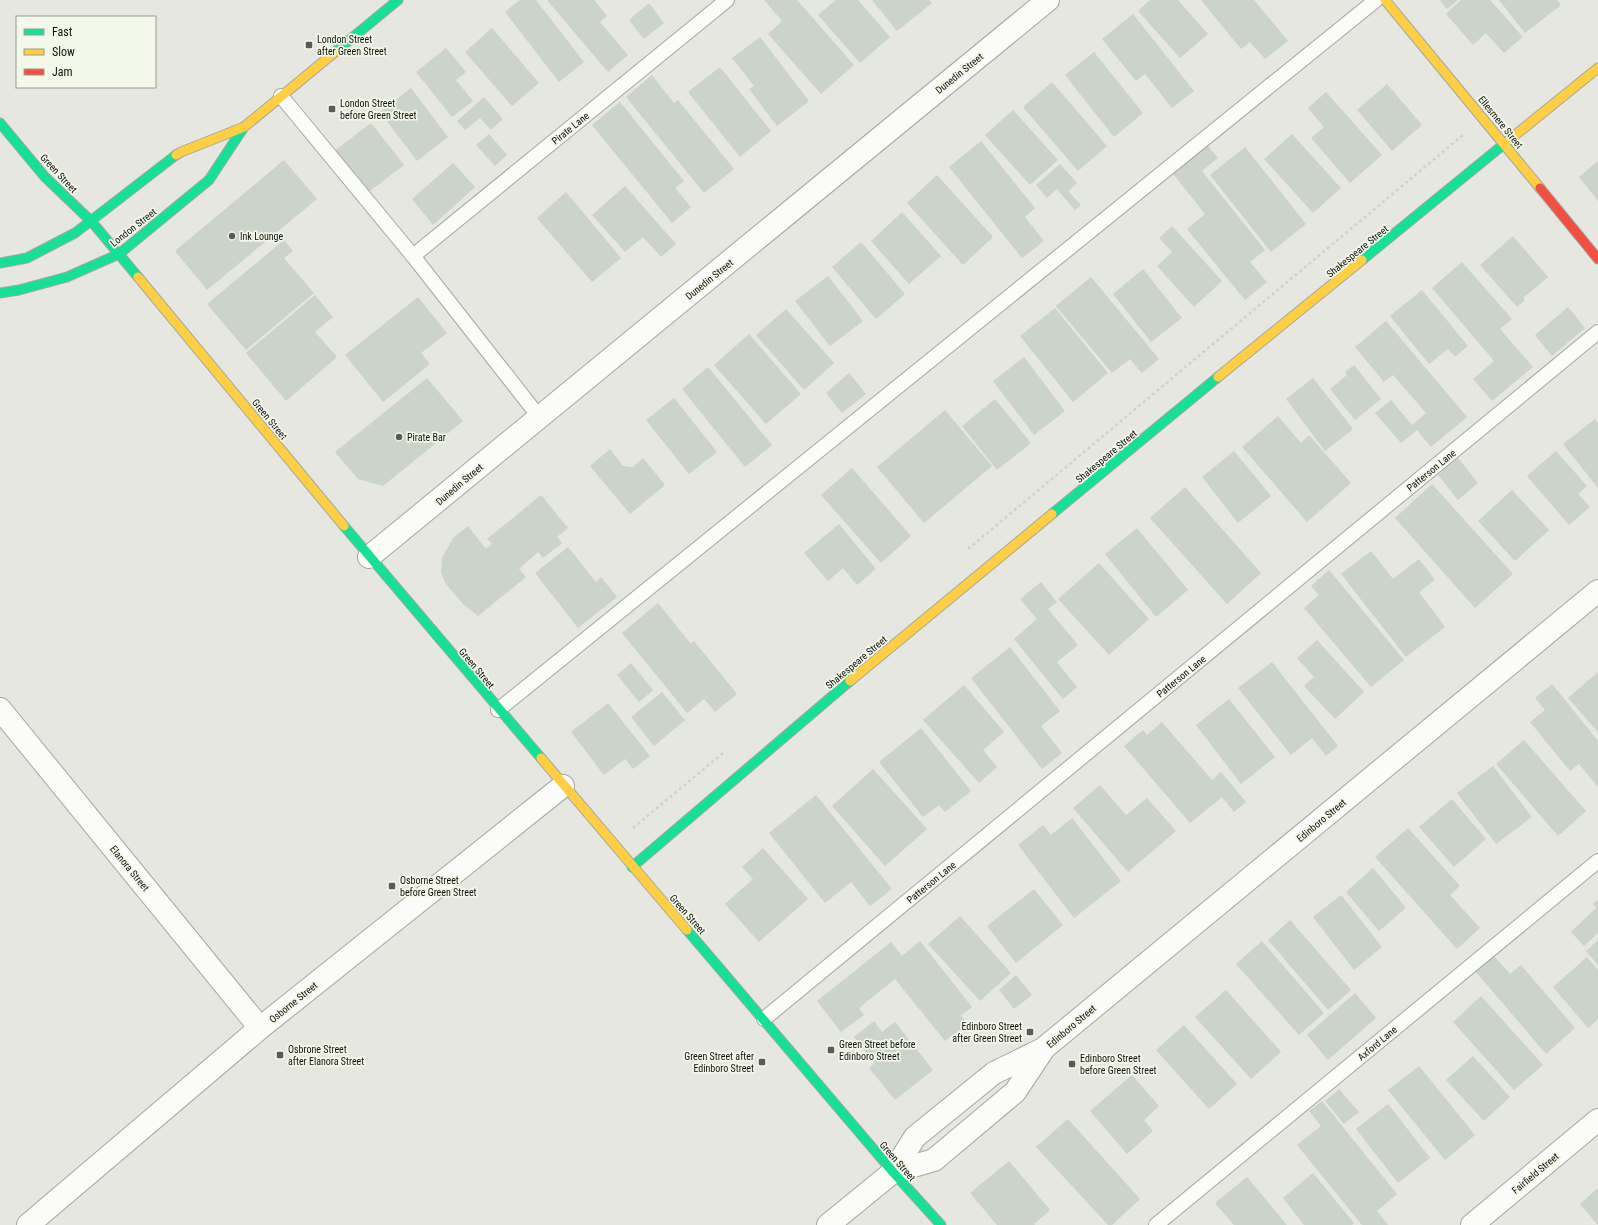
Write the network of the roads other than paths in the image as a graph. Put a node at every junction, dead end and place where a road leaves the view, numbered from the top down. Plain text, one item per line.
1 (398, 0) edge
2 (726, 0) edge
3 (1048, 0) edge
4 (1376, 0) edge
5 (1385, 0) edge
6 (1598, 68) edge
7 (281, 96) junction
8 (0, 123) edge
9 (244, 127) junction
10 (1505, 145) junction
11 (92, 222) junction
12 (119, 254) junction
13 (413, 256) junction
14 (1598, 259) edge
15 (0, 263) edge
16 (0, 293) edge
17 (1598, 332) edge
18 (540, 418) junction
19 (369, 557) junction
20 (1598, 591) edge
21 (0, 708) edge
22 (498, 710) junction
23 (563, 786) junction
24 (1598, 861) edge
25 (632, 867) junction
26 (764, 1019) junction
27 (260, 1028) junction
28 (1043, 1048) junction
29 (1598, 1120) edge
30 (893, 1172) junction
31 (28, 1225) edge
32 (828, 1225) edge
33 (940, 1225) edge
34 (1156, 1225) edge
35 (1472, 1225) edge

1 - 7 main road, London Street
2 - 13 lane, Pirate Lane
3 - 18 street, Dunedin Street
4 - 22 lane
5 - 10 main road, Ellesmere Street
6 - 10 main road, Shakespeare Street
7 - 9 main road, London Street
7 - 13 lane
8 - 11 main road, Green Street
9 - 11 main road, London Street
9 - 12 main road, London Street
10 - 14 main road, Ellesmere Street
10 - 25 main road, Shakespeare Street
11 - 12 main road, Green Street
11 - 15 main road, London Street
12 - 16 main road, London Street
12 - 19 main road, Green Street
13 - 18 lane
17 - 26 lane, Patterson Lane
18 - 19 street, Dunedin Street
19 - 22 main road, Green Street
20 - 28 street, Edinboro Street
21 - 27 street, Elanora Street
22 - 23 main road, Green Street
23 - 25 main road, Green Street
23 - 27 street, Osborne Street
24 - 34 lane, Axford Lane
25 - 26 main road, Green Street
26 - 30 main road, Green Street
27 - 31 street, Osborne Street
28 - 30 street, Edinboro Street
28 - 30 street, Edinboro Street
29 - 35 street, Fairfield Street
30 - 32 street, Edinboro Street
30 - 33 main road, Green Street

